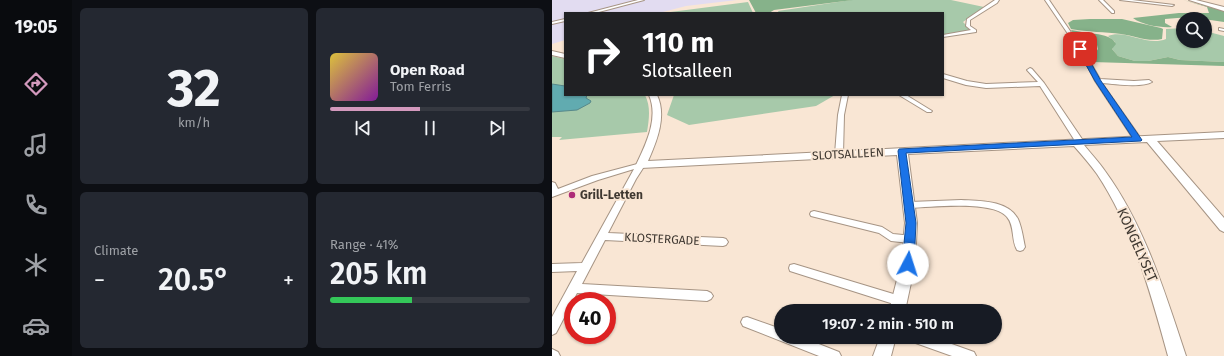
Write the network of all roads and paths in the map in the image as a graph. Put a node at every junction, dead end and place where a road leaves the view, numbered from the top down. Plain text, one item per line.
1 (642, 0) edge
2 (997, 0) edge
3 (1047, 0) edge
4 (1101, 0) edge
5 (1122, 0) edge
6 (1191, 0) edge
7 (1172, 5) dead end
8 (1224, 9) edge
9 (594, 12) edge
10 (1113, 12) dead end
11 (564, 20) edge
12 (552, 23) edge
13 (944, 36) edge
14 (552, 53) edge
15 (564, 56) edge
16 (1030, 70) dead end
17 (944, 76) edge
18 (1098, 81) junction
19 (1148, 82) dead end
20 (1042, 84) junction
21 (654, 96) edge
22 (845, 96) edge
23 (904, 96) edge
24 (929, 111) dead end
25 (1224, 136) edge
26 (1150, 139) junction
27 (1138, 140) junction
28 (1079, 143) junction
29 (902, 151) junction
30 (839, 154) junction
31 (640, 165) junction
32 (553, 190) edge
33 (910, 205) junction
34 (814, 214) dead end
35 (1224, 227) edge
36 (602, 236) junction
37 (910, 239) junction
38 (723, 242) dead end
39 (1020, 247) dead end
40 (585, 267) junction
41 (552, 268) edge
42 (794, 268) dead end
43 (574, 288) junction
44 (707, 296) dead end
45 (893, 304) edge
46 (898, 304) edge
47 (747, 322) dead end
48 (552, 329) edge
49 (774, 332) edge
50 (803, 344) edge
51 (886, 344) edge
52 (935, 344) edge
53 (835, 356) edge
54 (882, 356) edge
55 (970, 356) edge
56 (1177, 356) edge

1 - 9 street
2 - 13 street
3 - 18 street
4 - 10 street
5 - 7 street
6 - 8 street
11 - 12 street
14 - 15 street
16 - 20 street
17 - 20 street
18 - 19 street
18 - 27 street
20 - 28 street
21 - 31 street
22 - 30 street
23 - 24 street
25 - 26 street, SLOTSALLEEN
26 - 27 street, SLOTSALLEEN
26 - 35 street
27 - 28 street, SLOTSALLEEN
28 - 29 street, SLOTSALLEEN
28 - 56 street, KONGELYSET
29 - 30 street, SLOTSALLEEN
29 - 33 street
30 - 31 street, SLOTSALLEEN
31 - 32 street
31 - 36 street, KLOSTERGADE
33 - 37 street
33 - 39 street
34 - 37 street
36 - 38 street, KLOSTERGADE
36 - 40 street, KLOSTERGADE
37 - 46 street
40 - 41 street
40 - 43 street, KLOSTERGADE
42 - 45 street
43 - 44 street
43 - 48 street, KLOSTERGADE
47 - 49 street
50 - 53 street
51 - 54 street
52 - 55 street

